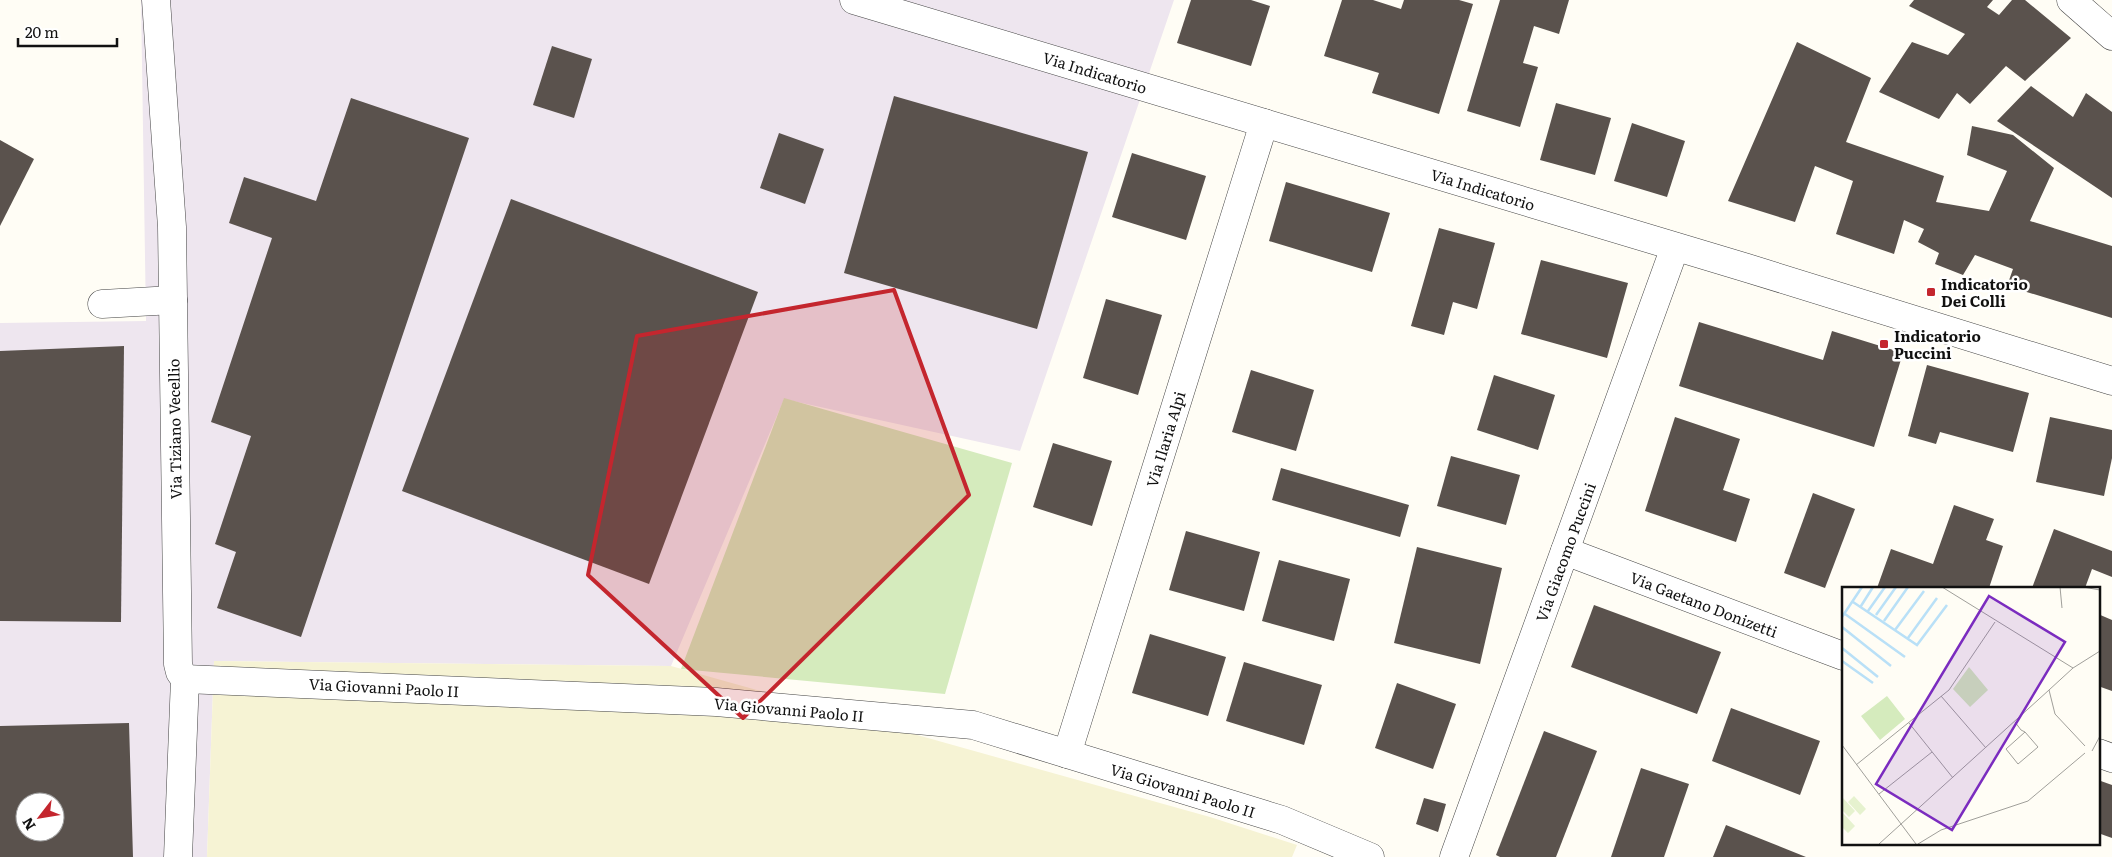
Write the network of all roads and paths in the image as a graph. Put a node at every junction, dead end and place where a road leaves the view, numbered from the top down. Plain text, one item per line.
1 (156, 0) edge
2 (854, 0) edge
3 (2071, 0) edge
4 (911, 8) edge
5 (2112, 36) edge
6 (1264, 123) junction
7 (1675, 247) junction
8 (172, 300) junction
9 (102, 304) dead end
10 (2112, 381) edge
11 (1565, 551) junction
12 (1842, 656) edge
13 (186, 679) junction
14 (1067, 754) junction
15 (2100, 754) edge
16 (2112, 758) edge
17 (178, 857) edge
18 (1370, 857) edge
19 (1454, 857) edge

1 - 8 street, Via Tiziano Vecellio
2 - 4 street, Via Indicatorio
3 - 5 street
4 - 6 street, Via Indicatorio
6 - 7 street, Via Indicatorio
6 - 14 street, Via Ilaria Alpi
7 - 10 street, Via Indicatorio
7 - 11 street, Via Giacomo Puccini
8 - 9 street
8 - 13 street, Via Tiziano Vecellio
11 - 12 street, Via Gaetano Donizetti
11 - 19 street, Via Giacomo Puccini
13 - 14 street, Via Giovanni Paolo II
13 - 17 street, Via Tiziano Vecellio
14 - 18 street, Via Giovanni Paolo II
15 - 16 street

